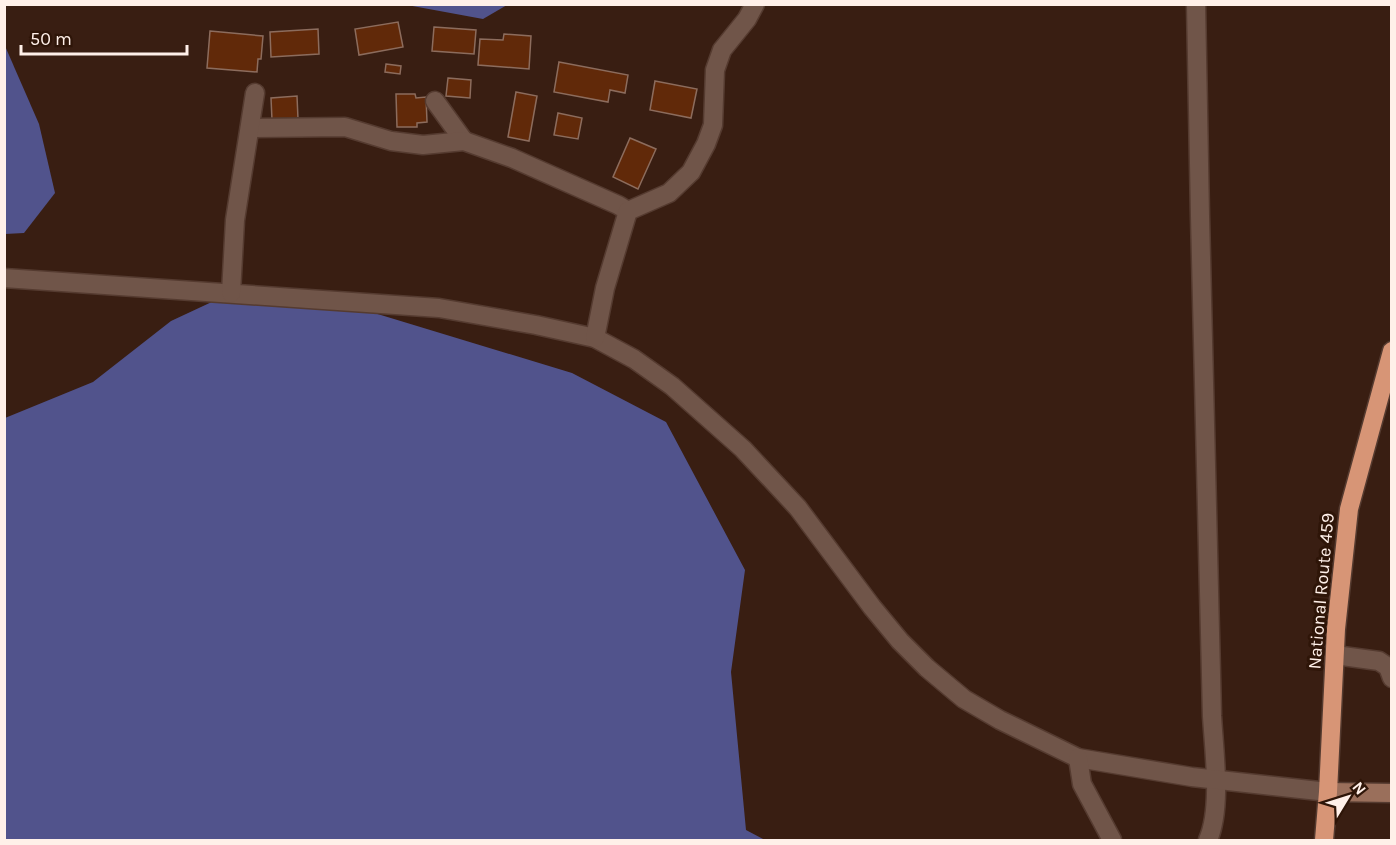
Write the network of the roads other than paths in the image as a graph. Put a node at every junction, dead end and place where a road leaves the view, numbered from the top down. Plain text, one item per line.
1 (755, 4) edge
2 (1196, 4) edge
3 (255, 93) dead end
4 (435, 101) dead end
5 (250, 128) junction
6 (464, 141) junction
7 (628, 211) junction
8 (4, 278) edge
9 (231, 293) junction
10 (595, 338) junction
11 (1392, 351) edge
12 (1335, 654) junction
13 (1392, 678) edge
14 (1078, 758) junction
15 (1216, 780) junction
16 (1328, 792) junction
17 (1392, 793) edge
18 (1112, 840) edge
19 (1208, 840) edge
20 (1324, 840) edge

1 - 7 street
2 - 15 street
3 - 5 street
4 - 6 street
5 - 6 street
5 - 9 street
6 - 7 street
7 - 10 street
8 - 9 street
9 - 10 street
10 - 14 street
11 - 12 highway, National Route 459
12 - 13 street
12 - 16 highway, National Route 459
14 - 15 street
14 - 18 street
15 - 16 street
15 - 19 street
16 - 17 street
16 - 20 highway, National Route 459

